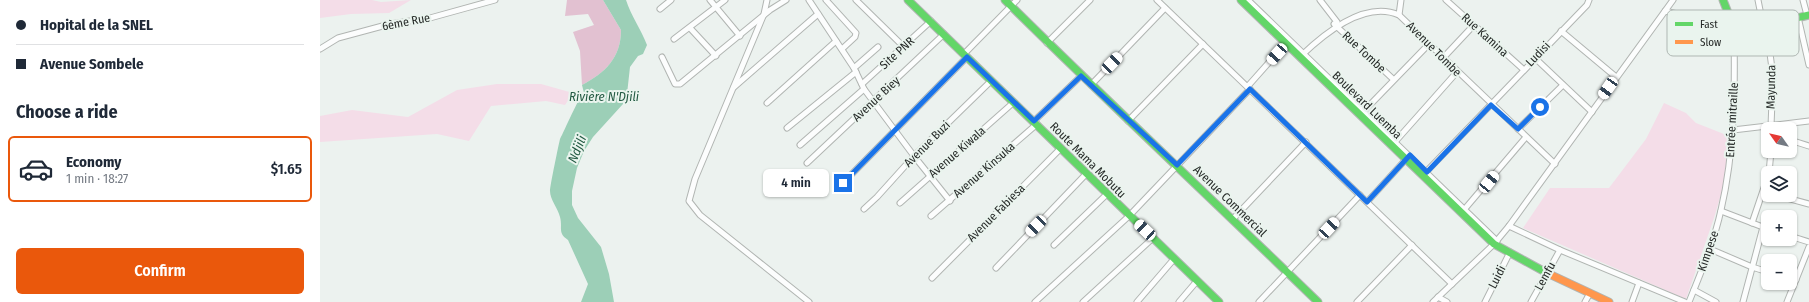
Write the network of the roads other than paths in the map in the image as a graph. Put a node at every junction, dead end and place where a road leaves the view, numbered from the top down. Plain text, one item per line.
1 (495, 0) edge
2 (671, 0) edge
3 (710, 0) edge
4 (725, 0) edge
5 (767, 0) edge
6 (786, 0) edge
7 (809, 0) edge
8 (826, 0) edge
9 (856, 0) edge
10 (908, 0) edge
11 (1005, 0) edge
12 (1017, 0) edge
13 (1090, 0) edge
14 (1157, 0) edge
15 (1241, 0) edge
16 (1248, 0) edge
17 (1320, 0) edge
18 (1401, 0) edge
19 (1446, 0) edge
20 (1673, 0) edge
21 (1723, 0) edge
22 (1758, 0) edge
23 (1803, 0) edge
24 (1588, 2) edge
25 (1011, 6) junction
26 (716, 7) junction
27 (1165, 8) junction
28 (660, 9) dead end
29 (1727, 10) edge
30 (1761, 10) edge
31 (1665, 11) joint
32 (764, 14) junction
33 (818, 14) junction
34 (1399, 15) junction
35 (1808, 15) edge
36 (931, 21) junction
37 (1799, 21) edge
38 (1336, 23) junction
39 (1473, 26) junction
40 (690, 28) junction
41 (1561, 31) junction
42 (944, 34) junction
43 (740, 36) junction
44 (674, 39) dead end
45 (836, 41) junction
46 (1288, 41) junction
47 (1047, 43) junction
48 (1203, 44) junction
49 (1429, 44) junction
50 (878, 47) dead end
51 (904, 47) junction
52 (320, 49) edge
53 (842, 50) junction
54 (1302, 55) junction
55 (1808, 55) edge
56 (716, 56) junction
57 (966, 56) junction
58 (1734, 56) edge
59 (1770, 56) edge
60 (662, 57) dead end
61 (1443, 58) junction
62 (1535, 58) junction
63 (1809, 65) edge
64 (855, 70) junction
65 (1524, 70) junction
66 (1457, 72) junction
67 (1081, 76) junction
68 (1616, 77) junction
69 (1393, 80) junction
70 (991, 81) junction
71 (1091, 85) junction
72 (1562, 85) junction
73 (863, 86) junction
74 (1249, 88) junction
75 (732, 89) junction
76 (874, 101) junction
77 (1014, 102) junction
78 (767, 103) dead end
79 (1491, 105) junction
80 (1592, 112) junction
81 (1363, 113) junction
82 (1128, 121) junction
83 (1809, 121) edge
84 (1771, 122) edge
85 (1035, 123) junction
86 (1797, 123) edge
87 (1761, 127) edge
88 (787, 128) dead end
89 (1518, 129) junction
90 (894, 130) junction
91 (1733, 130) junction
92 (1526, 137) junction
93 (1306, 142) junction
94 (1797, 142) edge
95 (1394, 143) junction
96 (800, 145) dead end
97 (1809, 146) edge
98 (1061, 148) junction
99 (914, 156) junction
100 (1408, 157) junction
101 (807, 163) dead end
102 (1554, 164) junction
103 (1177, 165) junction
104 (1087, 173) junction
105 (1425, 173) junction
106 (929, 176) junction
107 (843, 183) dead end
108 (1107, 194) junction
109 (1360, 195) junction
110 (950, 201) junction
111 (1797, 201) edge
112 (1367, 202) junction
113 (1761, 202) edge
114 (900, 203) dead end
115 (1809, 204) edge
116 (864, 209) dead end
117 (1464, 210) junction
118 (1721, 211) junction
119 (932, 216) dead end
120 (1129, 216) junction
121 (1232, 220) junction
122 (1752, 223) junction
123 (1509, 226) junction
124 (1761, 226) edge
125 (1153, 238) junction
126 (1797, 238) edge
127 (1761, 240) edge
128 (1495, 242) junction
129 (1809, 242) edge
130 (1054, 245) dead end
131 (1412, 245) junction
132 (1809, 247) edge
133 (1710, 249) junction
134 (1560, 250) junction
135 (1510, 252) junction
136 (1174, 259) junction
137 (1752, 267) junction
138 (996, 268) dead end
139 (1761, 270) edge
140 (1287, 272) junction
141 (1547, 273) junction
142 (1797, 277) edge
143 (932, 278) dead end
144 (1197, 281) junction
145 (1639, 283) junction
146 (1452, 284) junction
147 (1694, 290) junction
148 (1792, 290) edge
149 (1590, 293) junction
150 (1438, 297) junction
151 (809, 302) edge
152 (1034, 302) edge
153 (1083, 302) edge
154 (1137, 302) edge
155 (1179, 302) edge
156 (1219, 302) edge
157 (1259, 302) edge
158 (1318, 302) edge
159 (1357, 302) edge
160 (1433, 302) edge
161 (1447, 302) edge
162 (1485, 302) edge
163 (1531, 302) edge
164 (1585, 302) edge
165 (1608, 302) edge
166 (1632, 302) edge
167 (1685, 302) edge
168 (1689, 302) edge
169 (1716, 302) edge
170 (1742, 302) edge
171 (1787, 302) edge

1 - 52 street, 6ème Rue
2 - 28 street
3 - 26 street
4 - 26 street
5 - 32 street
6 - 32 street
7 - 33 street
8 - 53 street
9 - 51 street
10 - 36 street, Route Mama Mobutu
11 - 25 street, Avenue Commercial
12 - 25 street
13 - 47 street
14 - 27 street
15 - 46 street, Boulevard Luemba
16 - 46 street, Boulevard Luemba
17 - 38 street, Rue Tombe
18 - 34 street
19 - 39 street, Rue Kamina
20 - 31 street
21 - 29 street
22 - 30 street, Mayunda
23 - 35 street
24 - 41 street, Ludisi
25 - 47 street, Avenue Commercial
25 - 57 street
26 - 40 street
26 - 43 street
27 - 48 street
27 - 71 street
31 - 68 street
32 - 43 street
32 - 75 street
33 - 45 street
33 - 75 street
34 - 38 street, Avenue Tombe
34 - 49 street, Avenue Tombe
36 - 42 street, Route Mama Mobutu
36 - 51 street, Site PNR
37 - 55 street
38 - 54 street, Avenue Tombe
38 - 69 street, Rue Tombe
39 - 61 street
39 - 65 street, Rue Kamina
40 - 44 street
40 - 56 street
41 - 62 street, Ludisi
41 - 68 street
42 - 57 street, Route Mama Mobutu
42 - 76 street, Avenue Biey
43 - 56 street
45 - 53 street
45 - 78 street
46 - 54 street, Boulevard Luemba
46 - 74 street
47 - 67 street, Avenue Commercial
48 - 74 street
48 - 82 street
49 - 61 street, Avenue Tombe
49 - 69 street, Rue Tombe
50 - 64 street
51 - 73 street, Site PNR
53 - 64 street
54 - 81 street, Boulevard Luemba
55 - 63 street
56 - 60 street
57 - 70 street, Route Mama Mobutu
57 - 90 street
58 - 91 street, Entrée mitraille
59 - 84 street, Mayunda
61 - 66 street, Avenue Tombe
62 - 65 street, Ludisi
62 - 72 street
64 - 73 street
64 - 88 street
65 - 79 street, Ludisi
66 - 79 street, Avenue Tombe
66 - 95 street
67 - 71 street, Avenue Commercial
67 - 85 street, Avenue Kinsuka
68 - 80 street
69 - 81 street, Rue Tombe
70 - 77 street, Route Mama Mobutu
70 - 99 street, Avenue Buzi
71 - 82 street, Avenue Commercial
72 - 80 street
72 - 89 street
73 - 76 street
73 - 96 street, Site PNR
74 - 93 street
74 - 103 street
75 - 151 street
76 - 90 street
76 - 101 street, Avenue Biey
77 - 85 street, Route Mama Mobutu
77 - 106 street, Avenue Kiwala
79 - 89 street, Avenue Tombe
79 - 105 street
80 - 102 street
81 - 95 street, Boulevard Luemba
82 - 103 street, Avenue Commercial
83 - 86 street
85 - 98 street, Route Mama Mobutu
85 - 110 street, Avenue Kinsuka
87 - 91 street
89 - 92 street, Avenue Tombe
90 - 99 street
90 - 107 street
91 - 118 street, Entrée mitraille
92 - 102 street, Avenue Tombe
92 - 117 street
93 - 109 street
93 - 121 street
94 - 97 street
95 - 100 street, Boulevard Luemba
98 - 104 street, Route Mama Mobutu
98 - 143 street, Avenue Fabiesa
99 - 106 street
99 - 116 street, Avenue Buzi
100 - 105 street, Boulevard Luemba
100 - 112 street
102 - 123 street
103 - 120 street
103 - 121 street, Avenue Commercial
104 - 108 street, Route Mama Mobutu
104 - 138 street
105 - 117 street, Boulevard Luemba
106 - 110 street
106 - 114 street, Avenue Kiwala
108 - 120 street, Route Mama Mobutu
108 - 130 street
109 - 112 street
109 - 140 street
110 - 119 street, Avenue Kinsuka
111 - 115 street
112 - 131 street
113 - 122 street
117 - 128 street, Boulevard Luemba
118 - 122 street
118 - 133 street, Kimpese
120 - 125 street, Route Mama Mobutu
120 - 152 street
121 - 140 street, Avenue Commercial
122 - 124 street
123 - 128 street
123 - 134 street
125 - 136 street, Route Mama Mobutu
125 - 153 street
126 - 129 street
127 - 137 street
128 - 135 street, Boulevard Luemba
128 - 146 street
131 - 146 street
131 - 159 street
132 - 142 street
133 - 137 street
133 - 147 street, Kimpese
134 - 141 street, Lemfu
134 - 145 street
135 - 141 street, Boulevard Luemba
135 - 162 street, Luidi
136 - 144 street, Route Mama Mobutu
136 - 154 street
137 - 139 street
137 - 170 street
140 - 157 street
140 - 158 street, Avenue Commercial
141 - 149 street, Boulevard Luemba
141 - 163 street, Lemfu
144 - 155 street
144 - 156 street, Route Mama Mobutu
145 - 166 street
145 - 167 street
146 - 150 street
147 - 168 street, Kimpese
147 - 169 street
148 - 171 street
149 - 164 street
149 - 165 street, Boulevard Luemba
150 - 160 street
150 - 161 street

